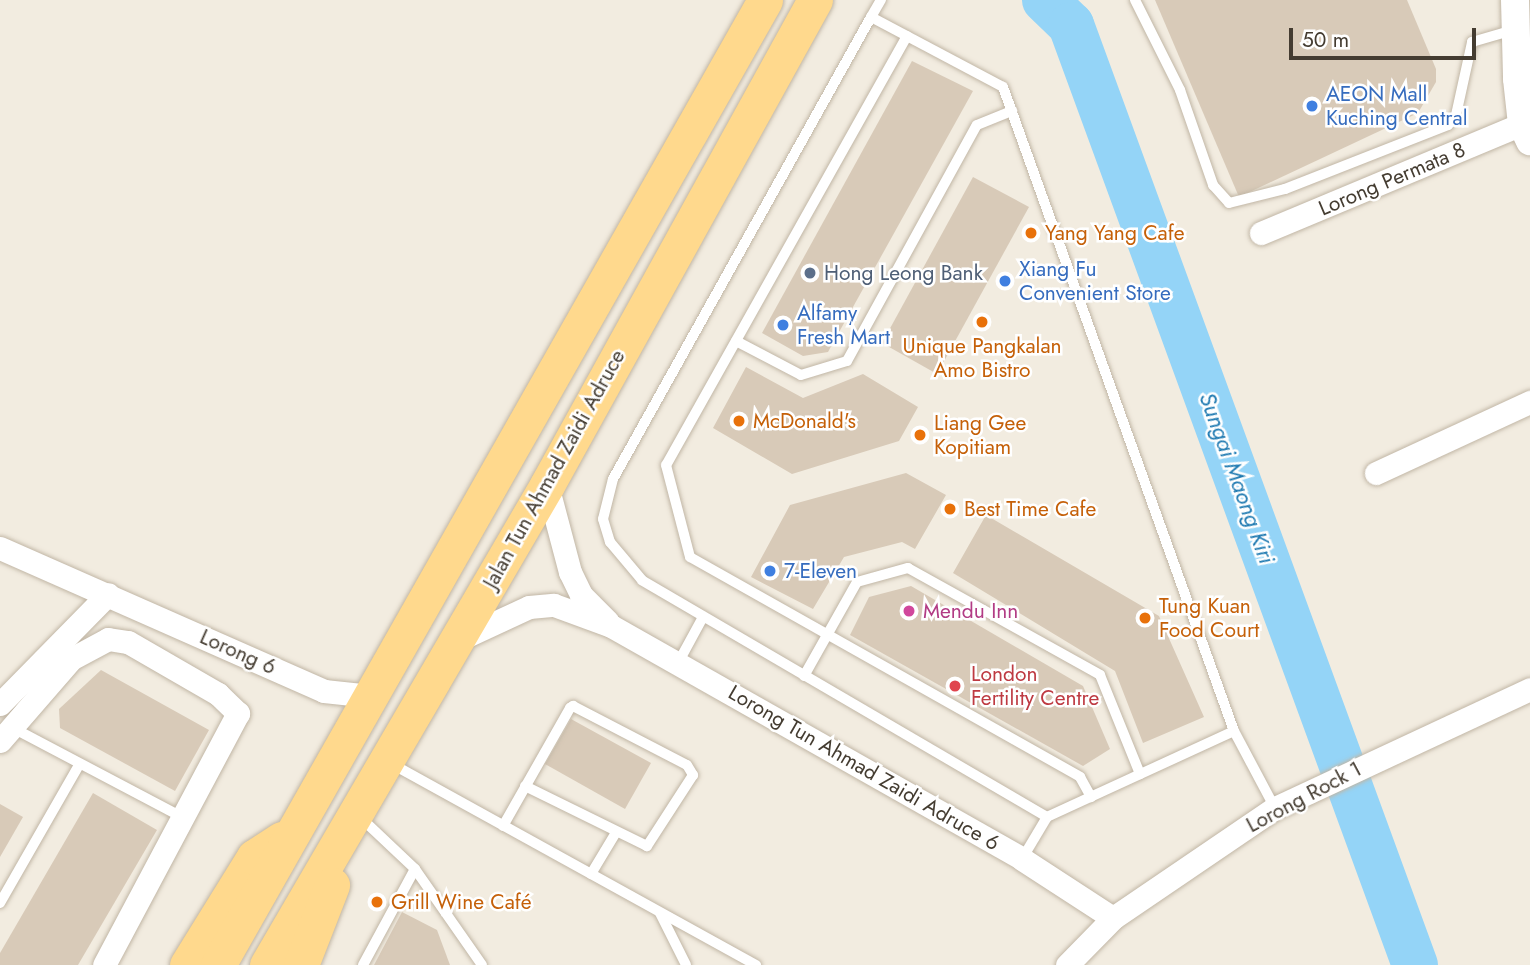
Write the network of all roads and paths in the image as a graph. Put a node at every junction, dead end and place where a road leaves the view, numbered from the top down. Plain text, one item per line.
1 (765, 0) edge
2 (816, 0) edge
3 (881, 0) edge
4 (1135, 0) edge
5 (1515, 0) edge
6 (871, 17) junction
7 (1516, 29) junction
8 (907, 36) junction
9 (1012, 111) junction
10 (1526, 132) edge
11 (1261, 233) dead end
12 (736, 341) junction
13 (1530, 402) edge
14 (1376, 473) dead end
15 (547, 485) junction
16 (0, 548) edge
17 (108, 594) junction
18 (703, 617) junction
19 (611, 626) junction
20 (827, 634) junction
21 (457, 640) junction
22 (678, 663) junction
23 (52, 667) junction
24 (804, 676) junction
25 (1530, 689) edge
26 (371, 696) junction
27 (0, 704) edge
28 (1234, 731) junction
29 (7, 735) edge
30 (386, 761) junction
31 (79, 765) junction
32 (1140, 774) junction
33 (525, 786) junction
34 (1091, 797) junction
35 (1275, 808) junction
36 (356, 814) junction
37 (1047, 817) junction
38 (184, 818) junction
39 (503, 826) junction
40 (295, 831) junction
41 (615, 834) junction
42 (336, 847) junction
43 (1023, 859) junction
44 (415, 869) junction
45 (590, 874) junction
46 (0, 903) edge
47 (659, 911) junction
48 (1113, 918) junction
49 (480, 964) edge
50 (104, 965) edge
51 (187, 965) edge
52 (218, 965) edge
53 (267, 965) edge
54 (300, 965) edge
55 (363, 965) edge
56 (686, 965) edge
57 (756, 965) edge
58 (1067, 965) edge

1 - 26 main road
2 - 15 main road, Jalan Tun Ahmad Zaidi Adruce
3 - 6 lane
4 - 7 lane
5 - 7 street
6 - 8 lane
6 - 18 lane
7 - 10 street
8 - 9 lane
8 - 12 lane
9 - 12 lane
9 - 28 lane
10 - 11 street, Lorong Permata 8
12 - 20 lane
13 - 14 street
15 - 19 street, Lorong Tun Ahmad Zaidi Adruce 6
15 - 21 main road, Jalan Tun Ahmad Zaidi Adruce
16 - 17 street, Lorong 6
17 - 23 street
17 - 26 street, Lorong 6
18 - 22 lane
18 - 24 lane
19 - 21 street, Lorong Tun Ahmad Zaidi Adruce 6
19 - 22 street, Lorong Tun Ahmad Zaidi Adruce 6
20 - 24 lane
20 - 32 lane
20 - 34 lane
21 - 30 main road, Jalan Tun Ahmad Zaidi Adruce
22 - 43 street, Lorong Tun Ahmad Zaidi Adruce 6
23 - 27 street
23 - 29 street
23 - 38 street
24 - 37 lane
25 - 35 street, Lorong Rock 1
26 - 40 main road
28 - 32 lane
28 - 35 lane
29 - 31 lane
30 - 36 main road, Jalan Tun Ahmad Zaidi Adruce
30 - 39 lane
31 - 38 lane
31 - 46 lane
32 - 34 lane
33 - 39 lane
33 - 41 lane
33 - 41 lane
34 - 37 lane
35 - 48 street, Lorong Rock 1
36 - 42 main road, Jalan Tun Ahmad Zaidi Adruce
36 - 44 lane
37 - 43 lane
38 - 50 street
39 - 45 lane
40 - 51 main road
40 - 52 main road
41 - 45 lane
42 - 53 main road, Jalan Tun Ahmad Zaidi Adruce
42 - 54 main road
43 - 48 street, Lorong Tun Ahmad Zaidi Adruce 6
44 - 49 lane
44 - 55 lane
45 - 47 lane
47 - 56 lane
47 - 57 lane
48 - 58 street, Lorong Rock 1

